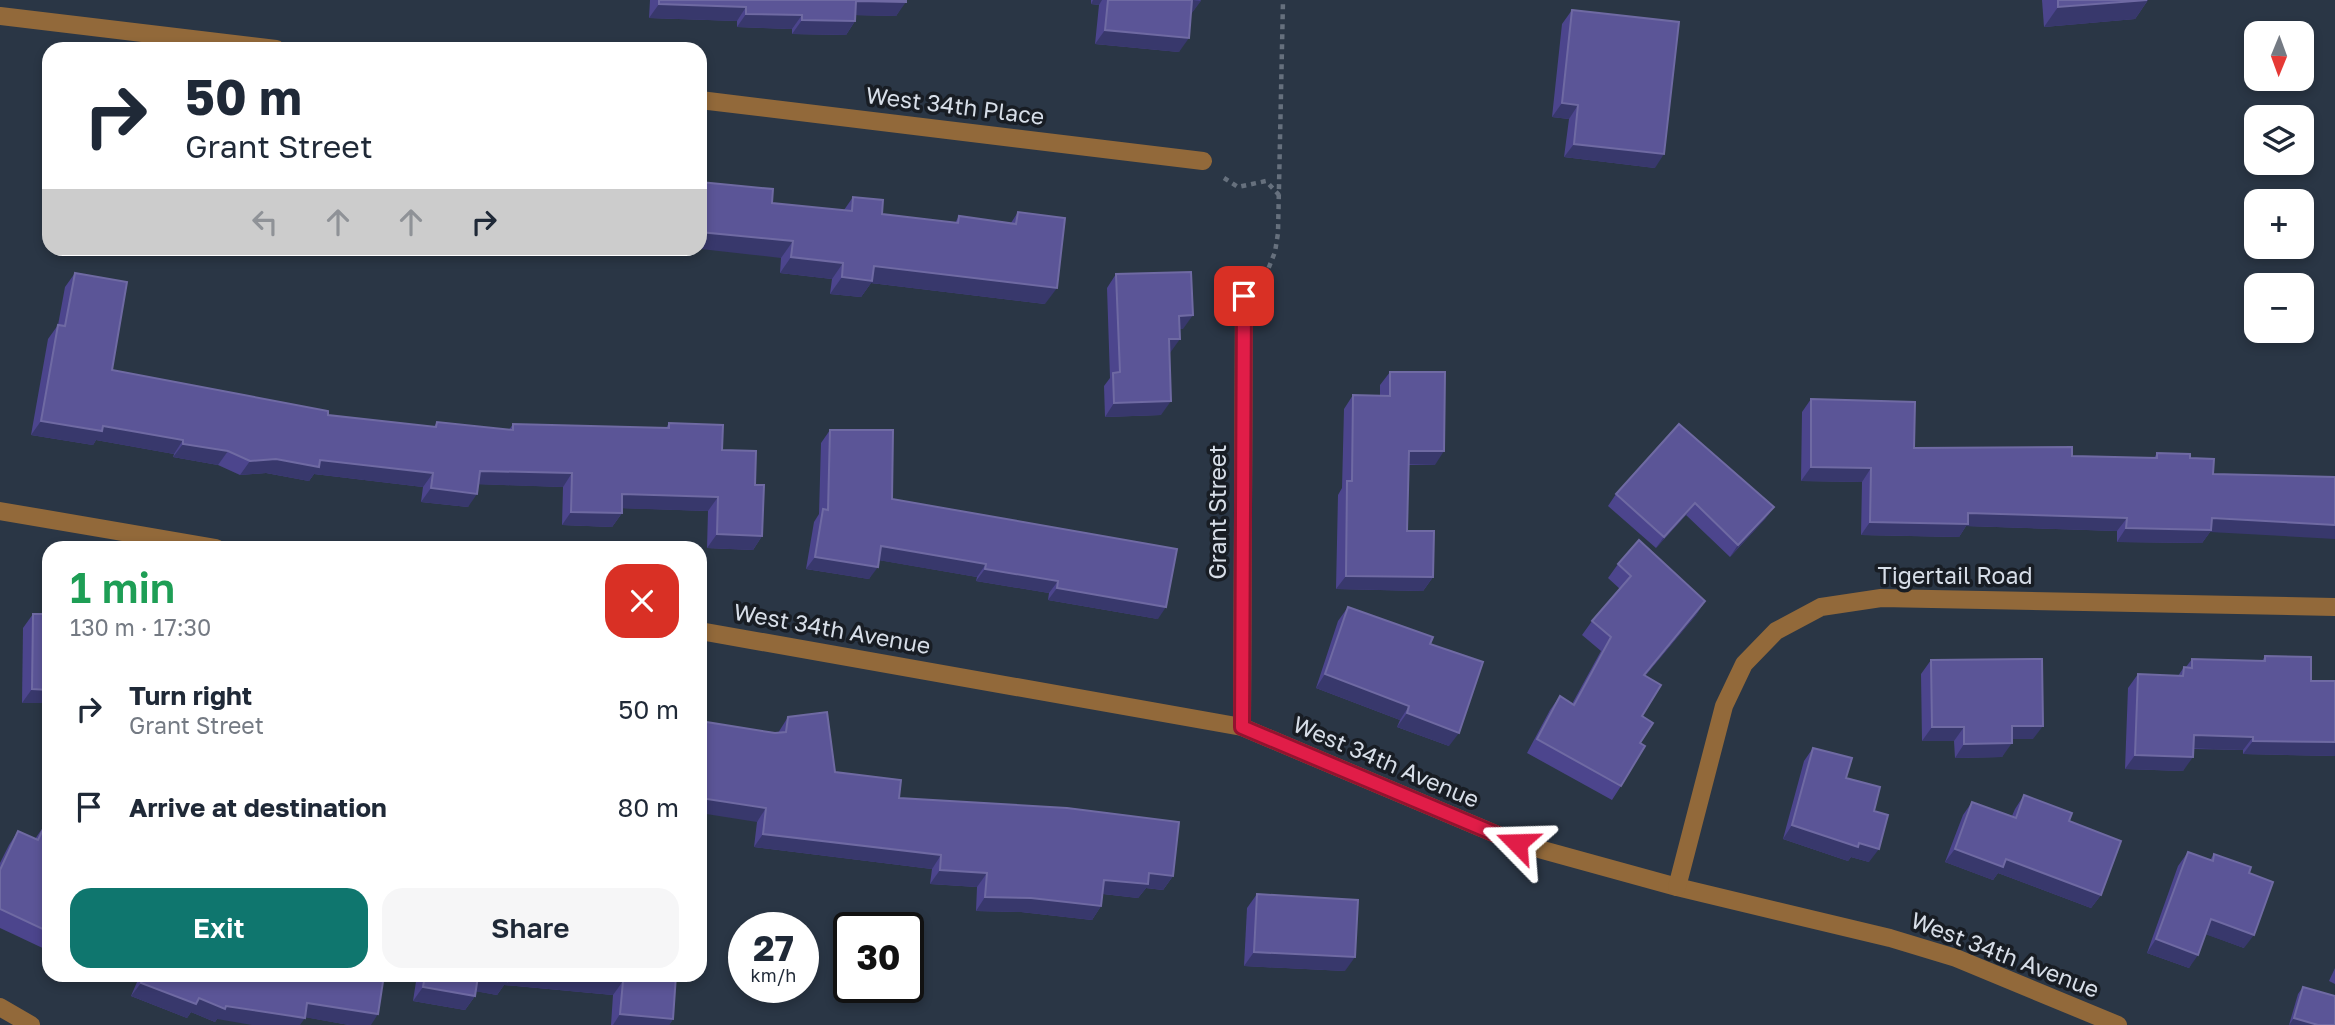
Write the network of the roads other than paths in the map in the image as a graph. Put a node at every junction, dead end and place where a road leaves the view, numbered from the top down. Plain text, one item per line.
1 (0, 16) edge
2 (217, 42) edge
3 (707, 101) edge
4 (1203, 161) road end
5 (1244, 296) road end
6 (0, 511) edge
7 (175, 541) edge
8 (2335, 607) edge
9 (707, 632) edge
10 (1242, 727) junction
11 (1677, 887) junction
12 (0, 1007) edge
13 (31, 1025) edge
14 (2118, 1025) edge

1 - 2 street
3 - 4 street, West 34th Place
5 - 10 street, Grant Street
6 - 7 street
8 - 11 street, Tigertail Road
9 - 10 street, West 34th Avenue
10 - 11 street, West 34th Avenue
11 - 14 street, West 34th Avenue
12 - 13 street

